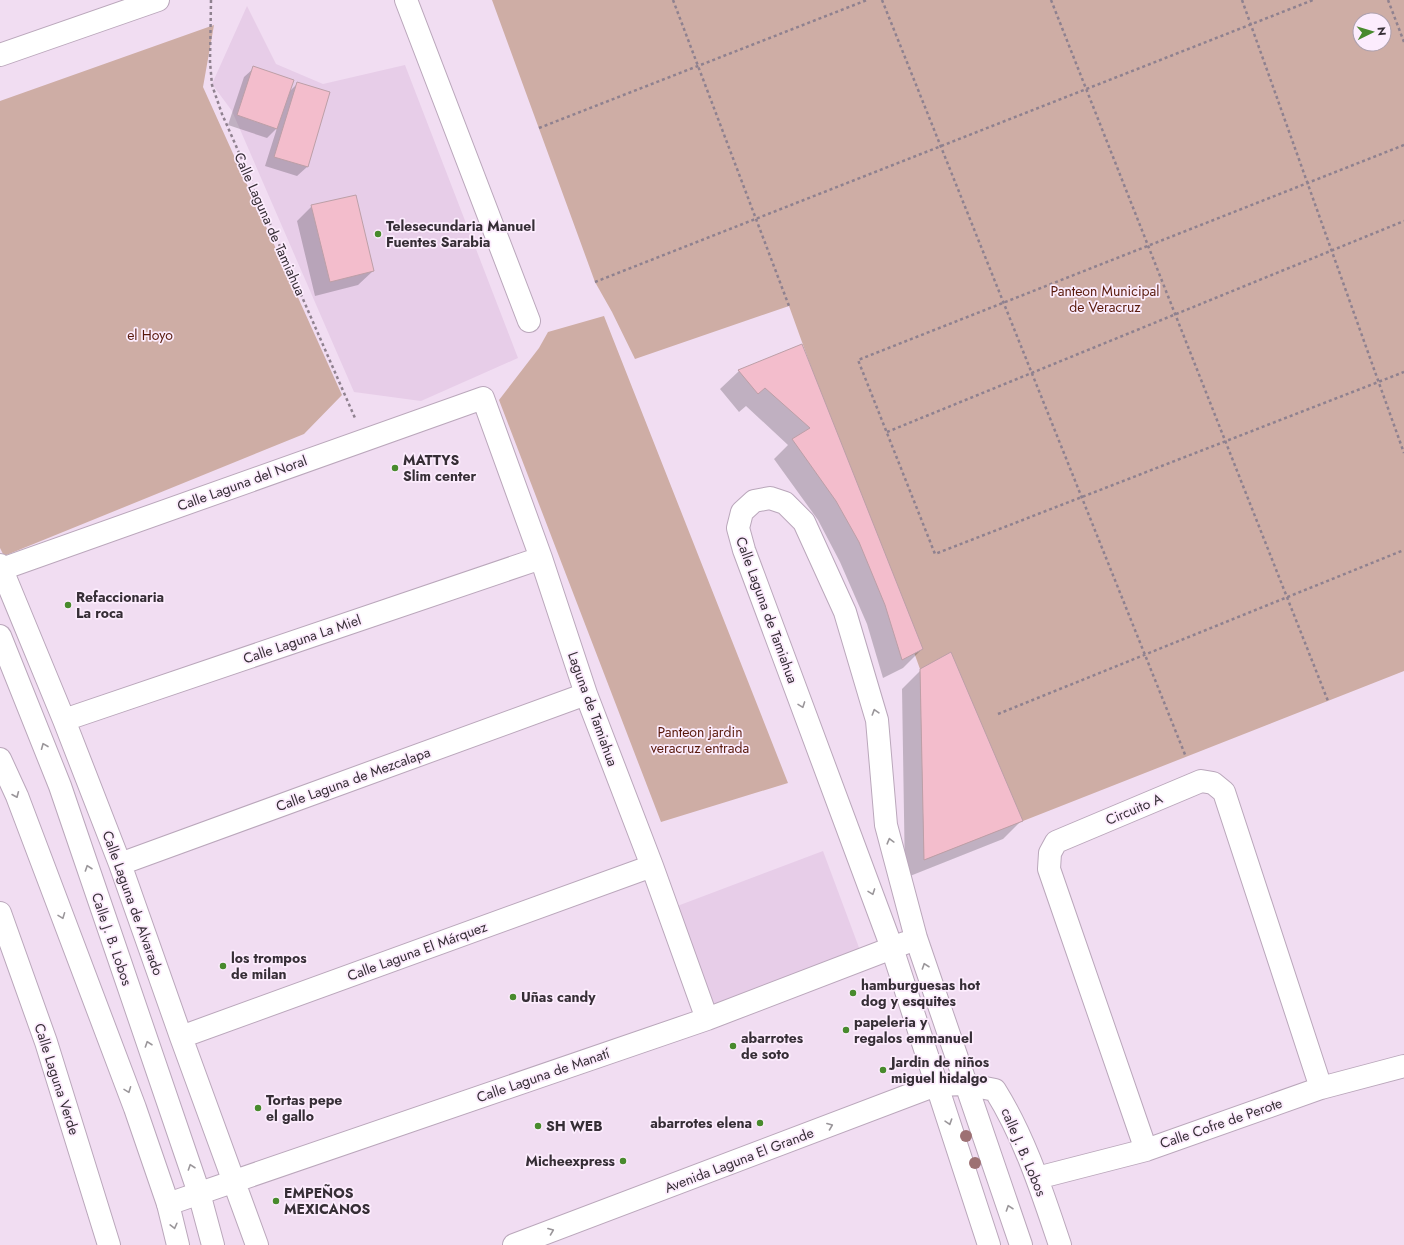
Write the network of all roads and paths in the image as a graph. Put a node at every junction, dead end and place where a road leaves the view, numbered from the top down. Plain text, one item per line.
1 (158, 0) edge
2 (211, 0) edge
3 (406, 0) edge
4 (673, 0) edge
5 (867, 0) edge
6 (882, 0) edge
7 (1051, 0) edge
8 (1242, 0) edge
9 (1313, 0) edge
10 (1388, 0) edge
11 (1251, 24) junction
12 (1404, 42) edge
13 (0, 55) edge
14 (698, 66) junction
15 (1086, 89) junction
16 (539, 128) dead end
17 (1404, 145) edge
18 (941, 146) junction
19 (1308, 183) junction
20 (756, 219) junction
21 (1404, 221) edge
22 (1148, 246) junction
23 (1332, 250) junction
24 (595, 282) dead end
25 (1004, 302) junction
26 (789, 306) dead end
27 (1175, 314) junction
28 (529, 321) dead end
29 (1404, 372) edge
30 (1032, 373) junction
31 (1379, 382) junction
32 (483, 398) joint
33 (887, 432) junction
34 (364, 440) junction
35 (1225, 441) junction
36 (1404, 453) edge
37 (1082, 497) junction
38 (1404, 550) edge
39 (541, 558) junction
40 (1, 567) edge
41 (1287, 598) junction
42 (0, 636) edge
43 (1145, 655) junction
44 (586, 694) junction
45 (1328, 701) dead end
46 (998, 714) dead end
47 (64, 720) junction
48 (1186, 757) dead end
49 (0, 759) edge
50 (120, 864) junction
51 (652, 866) junction
52 (0, 913) edge
53 (916, 938) junction
54 (892, 948) junction
55 (707, 1019) junction
56 (181, 1037) junction
57 (1404, 1066) edge
58 (965, 1084) junction
59 (936, 1086) junction
60 (1321, 1088) junction
61 (1146, 1150) junction
62 (1037, 1178) junction
63 (234, 1182) junction
64 (199, 1193) junction
65 (168, 1204) junction
66 (109, 1245) edge
67 (178, 1245) edge
68 (213, 1245) edge
69 (257, 1245) edge
70 (514, 1245) edge
71 (989, 1245) edge
72 (1021, 1245) edge
73 (1060, 1245) edge

1 - 13 street
2 - 34 path, Calle Laguna de Tamiahua
3 - 28 street
4 - 14 path
5 - 14 path
6 - 18 path
7 - 15 path
8 - 11 path
9 - 11 path
10 - 12 path
11 - 15 path
11 - 19 path
14 - 16 path
14 - 20 path
15 - 18 path
15 - 22 path
17 - 19 path
18 - 20 path
18 - 25 path
19 - 22 path
19 - 23 path
20 - 24 path
20 - 26 path
21 - 23 path
22 - 25 path
22 - 27 path
23 - 27 path
23 - 31 path
25 - 30 path
25 - 33 path
27 - 30 path
27 - 35 path
29 - 31 path
30 - 33 path
30 - 37 path
31 - 35 path
31 - 36 path
32 - 34 street, Calle Laguna del Noral
32 - 39 street, Laguna de Tamiahua
33 - 37 path
34 - 40 street, Calle Laguna del Noral
35 - 37 path
35 - 41 path
37 - 43 path
38 - 41 path
39 - 44 street, Laguna de Tamiahua
39 - 47 street, Calle Laguna La Miel
40 - 47 street, Calle Laguna de Alvarado
41 - 43 path
41 - 45 path
64 -> 42 street, Calle J. B. Lobos
43 - 46 path
43 - 48 path
44 - 50 street, Calle Laguna de Mezcalapa
44 - 51 street, Laguna de Tamiahua
47 - 50 street, Calle Laguna de Alvarado
49 -> 65 street
50 - 56 street, Calle Laguna de Alvarado
51 - 55 street, Laguna de Tamiahua
51 - 56 street, Calle Laguna El Márquez
52 - 66 street, Calle Laguna Verde
53 - 54 street, Calle Laguna de Manatí
53 -> 54 street, Calle Laguna de Tamiahua
58 -> 53 street, Calle Laguna de Tamiahua
54 - 55 street, Calle Laguna de Manatí
54 - 59 street, Calle Laguna de Tamiahua
55 - 63 street, Calle Laguna de Manatí
56 - 63 street, Calle Laguna de Alvarado
57 - 60 street, Calle Cofre de Perote
58 - 59 street, Avenida Laguna El Grande
58 - 62 street, calle J. B. Lobos
72 -> 58 street, Calle Laguna de Tamiahua
70 -> 59 street, Avenida Laguna El Grande
59 -> 71 street, Calle Laguna de Tamiahua
60 - 61 street, Calle Cofre de Perote
60 - 61 street, Circuito A
61 - 62 street, Calle Cofre de Perote
62 - 73 street, calle J. B. Lobos
63 - 64 street, Calle Laguna de Manatí
63 - 69 street, Calle Laguna de Alvarado
64 - 65 street, Calle Laguna de Manatí
64 - 68 street, Calle J. B. Lobos
65 -> 67 street

